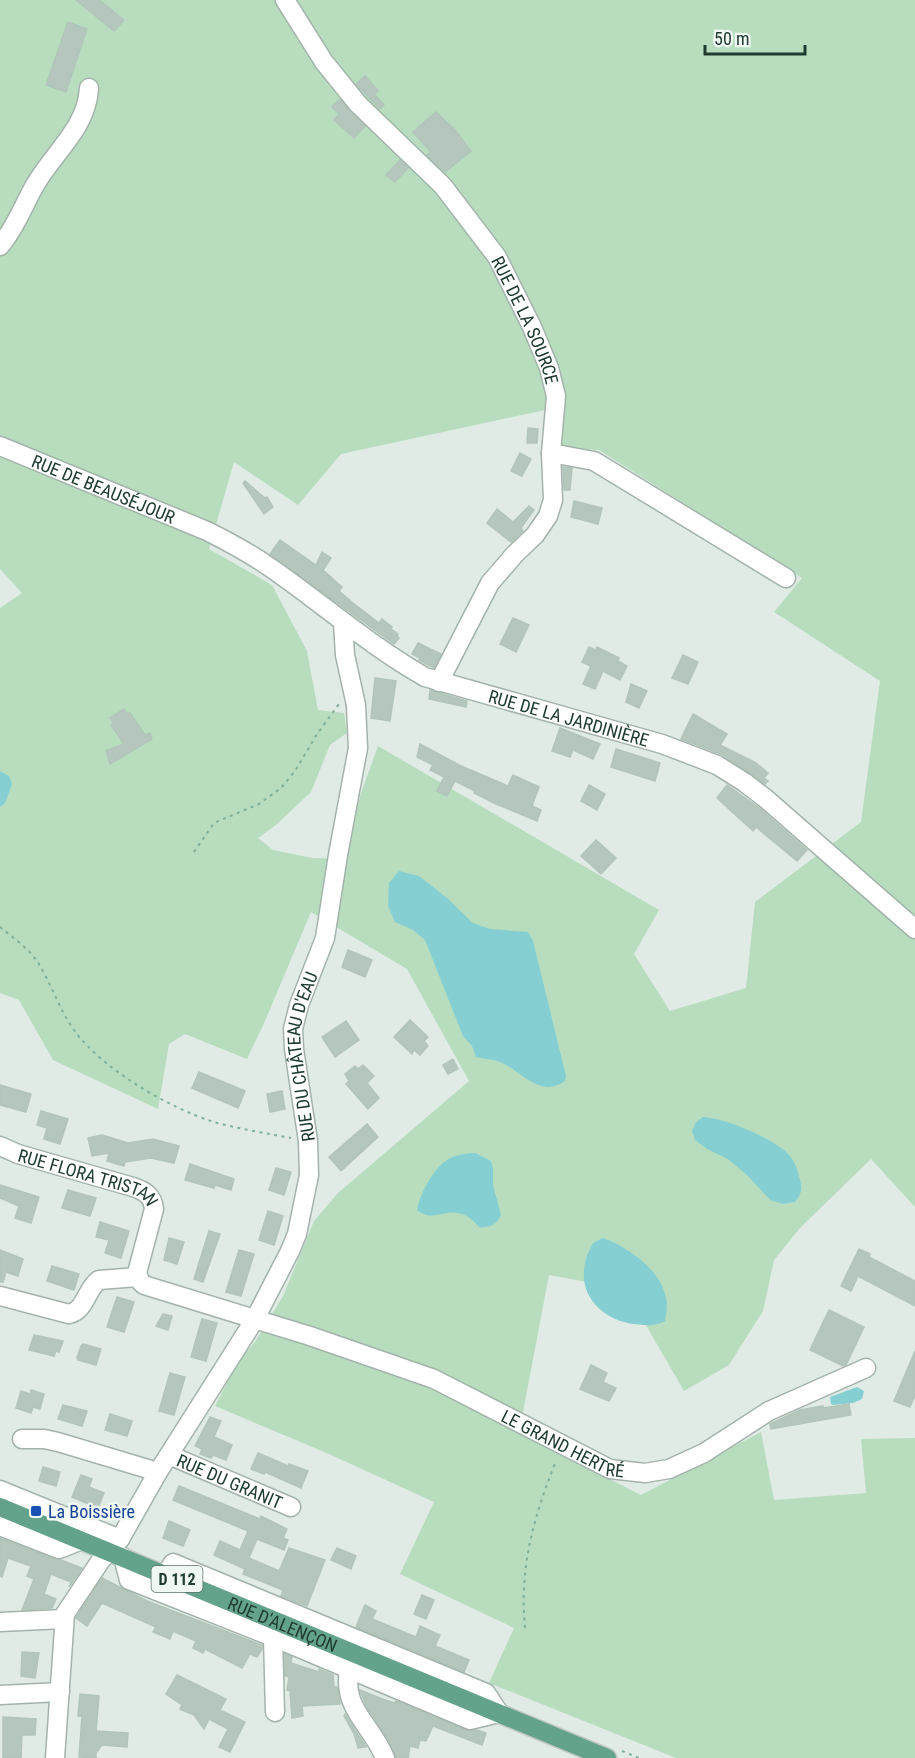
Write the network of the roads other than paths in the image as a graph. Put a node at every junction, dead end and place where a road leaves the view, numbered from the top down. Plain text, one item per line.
1 (285, 0) edge
2 (88, 88) dead end
3 (0, 246) edge
4 (0, 446) edge
5 (551, 453) junction
6 (207, 531) joint
7 (786, 578) dead end
8 (343, 623) junction
9 (439, 682) junction
10 (915, 929) edge
11 (0, 1146) edge
12 (138, 1276) junction
13 (0, 1296) edge
14 (255, 1319) junction
15 (866, 1368) dead end
16 (22, 1439) dead end
17 (169, 1455) junction
18 (158, 1472) junction
19 (0, 1490) edge
20 (0, 1507) edge
21 (291, 1507) dead end
22 (0, 1526) edge
23 (82, 1540) junction
24 (118, 1549) junction
25 (166, 1575) junction
26 (64, 1619) junction
27 (0, 1622) edge
28 (273, 1637) junction
29 (351, 1661) junction
30 (60, 1692) junction
31 (0, 1695) edge
32 (275, 1712) dead end
33 (499, 1713) junction
34 (56, 1758) edge
35 (385, 1758) edge
36 (607, 1758) edge

1 - 5 street, RUE DE LA SOURCE
2 - 3 street
4 - 6 street, RUE DE BEAUSÉJOUR
5 - 7 street
5 - 9 street, RUE DE LA SOURCE
6 - 8 street, RUE DE LA JARDINIÈRE
8 - 9 street, RUE DE LA JARDINIÈRE
8 - 14 street, RUE DU CHÂTEAU D'EAU
9 - 10 street, RUE DE LA JARDINIÈRE
11 - 12 street, RUE FLORA TRISTAN
12 - 13 street
12 - 14 street
14 - 15 street, LE GRAND HERTRÉ
14 - 17 street, RUE DU CHÂTEAU D'EAU
16 - 18 street
17 - 18 street, RUE DU CHÂTEAU D'EAU
17 - 21 street, RUE DU GRANIT
18 - 24 street, RUE DU CHÂTEAU D'EAU
19 - 24 street
20 - 23 main road, RUE D'ALENÇON / D 112
22 - 23 street
23 - 24 main road, RUE D'ALENÇON / D 112
24 - 25 main road, RUE D'ALENÇON / D 112
24 - 26 street, RUE DU CHÂTEAU D'EAU
24 - 28 street
25 - 29 main road, RUE D'ALENÇON / D 112
25 - 33 street
26 - 27 street
26 - 30 street
28 - 29 street
28 - 32 street
29 - 33 main road, RUE D'ALENÇON / D 112
29 - 35 street
30 - 31 street
30 - 34 street
33 - 36 main road, D 112

